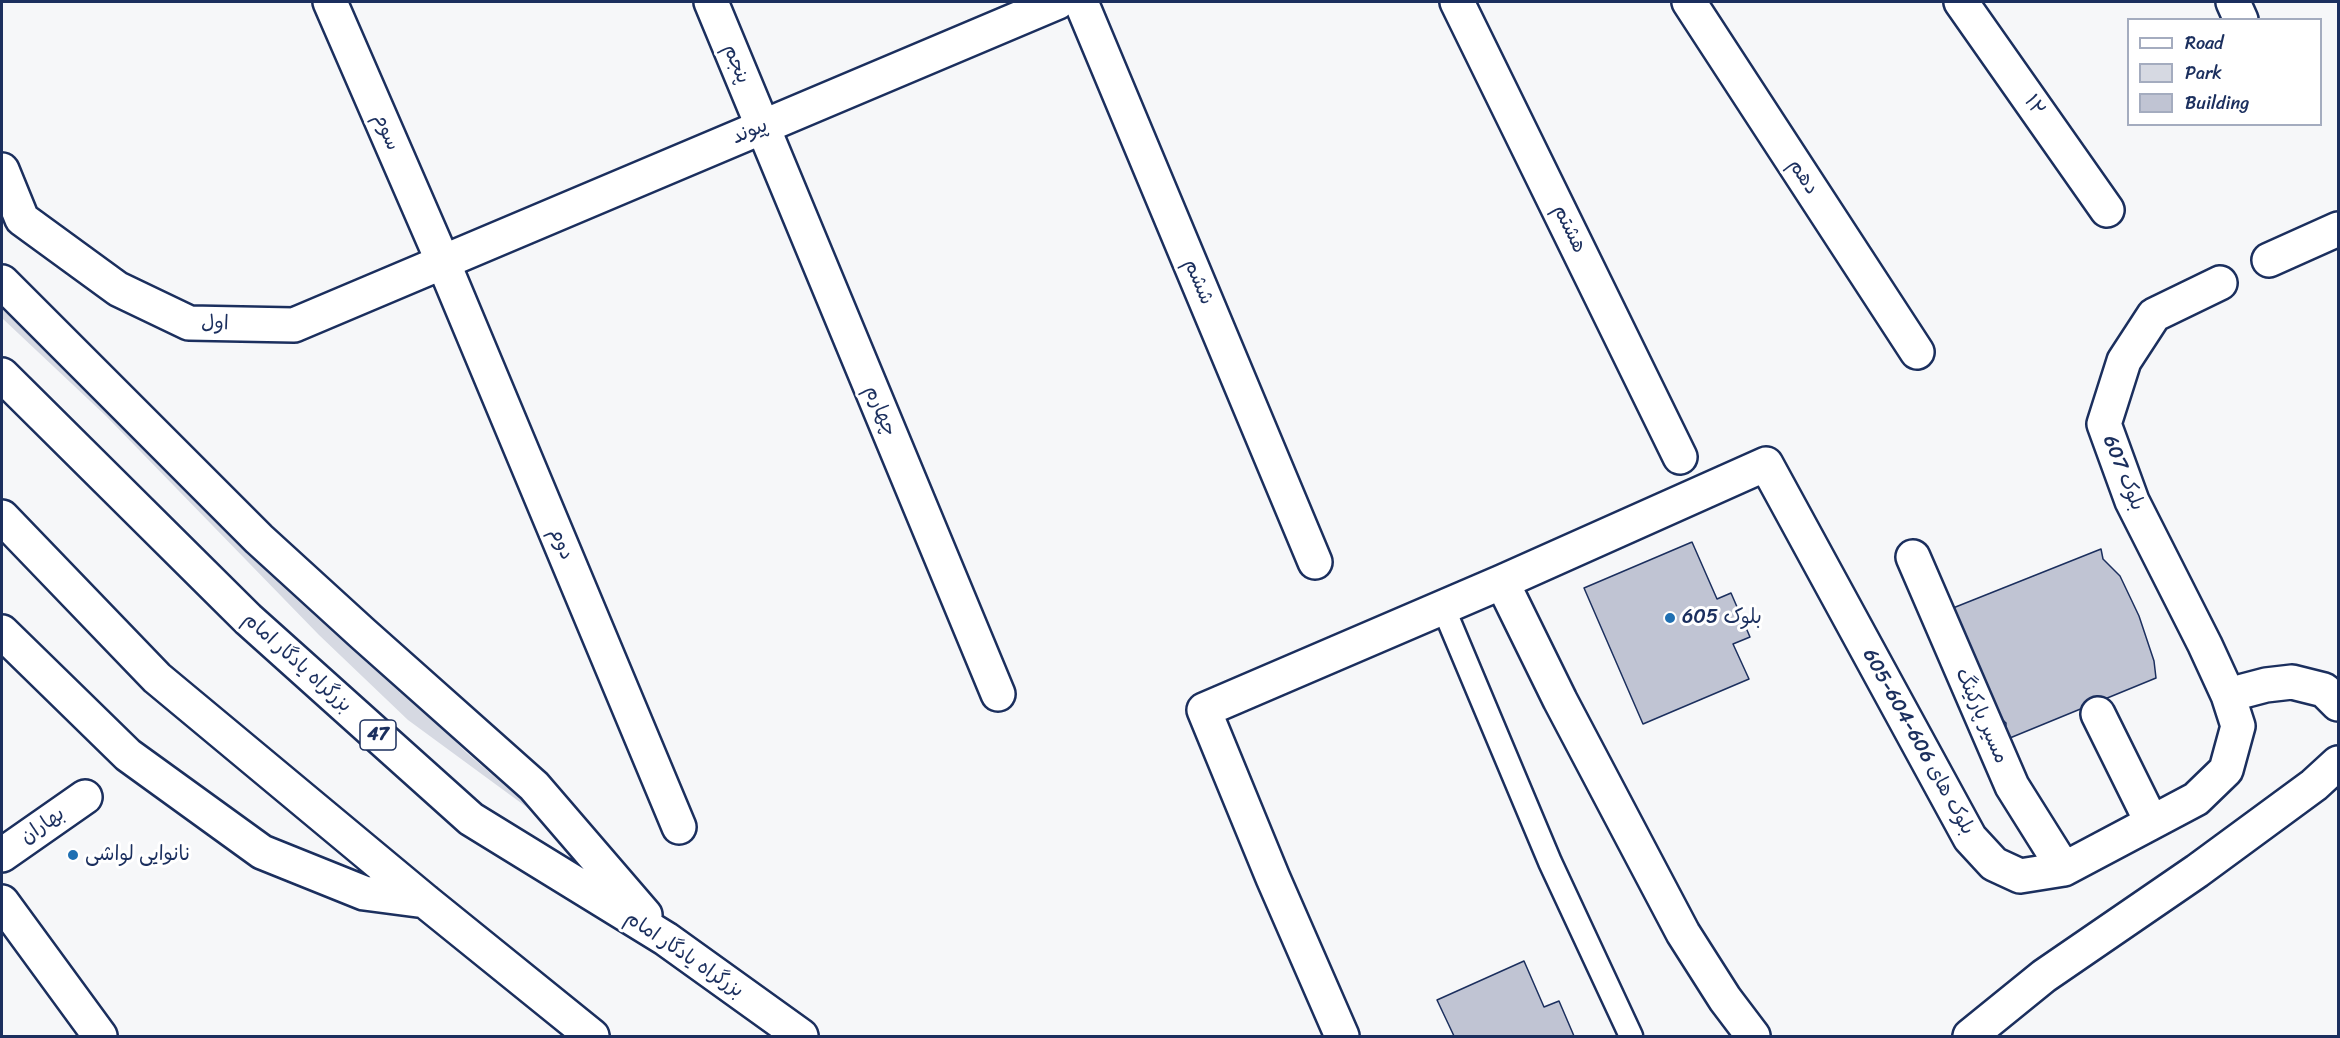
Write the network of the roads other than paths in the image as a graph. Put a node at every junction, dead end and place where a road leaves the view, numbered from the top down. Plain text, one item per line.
1 (330, 2) edge
2 (711, 2) edge
3 (1058, 2) edge
4 (1081, 2) edge
5 (1457, 2) edge
6 (1689, 2) edge
7 (1961, 2) edge
8 (2233, 2) edge
9 (2240, 18) edge
10 (761, 127) junction
11 (2, 170) edge
12 (2107, 210) dead end
13 (2338, 228) edge
14 (2269, 260) dead end
15 (443, 261) junction
16 (2, 282) edge
17 (2220, 283) dead end
18 (1917, 352) dead end
19 (2, 375) edge
20 (1680, 457) dead end
21 (2, 516) edge
22 (1913, 557) dead end
23 (1315, 562) dead end
24 (1502, 582) junction
25 (1443, 607) junction
26 (2, 632) edge
27 (998, 694) dead end
28 (2228, 695) junction
29 (2338, 704) edge
30 (2098, 714) dead end
31 (2338, 763) edge
32 (84, 797) dead end
33 (2151, 821) junction
34 (679, 827) dead end
35 (2, 855) edge
36 (2064, 869) junction
37 (425, 901) junction
38 (2, 903) edge
39 (666, 939) junction
40 (572, 1026) edge
41 (100, 1036) edge
42 (592, 1036) edge
43 (801, 1036) edge
44 (1342, 1036) edge
45 (1631, 1036) edge
46 (1754, 1036) edge
47 (1970, 1036) edge

1 - 15 main road, سوم
2 - 10 main road, پنجم
3 - 10 main road, پیوند
4 - 23 main road, ششم
5 - 20 main road, هشتم
6 - 18 main road, دهم
7 - 12 main road, ۱۲
8 - 9 main road
10 - 15 main road, پیوند
10 - 27 main road, چهارم
11 - 15 main road, اول
13 - 14 main road
15 - 34 main road, دوم
16 - 39 main road
17 - 28 main road, بلوک 607
19 - 39 main road, بزرگراه یادگار امام / 47
21 - 37 main road
22 - 36 main road, مسیر پارکینگ
24 - 25 main road
24 - 36 main road, بلوک های 606-604-605
24 - 46 main road
25 - 44 main road
25 - 45 lane
26 - 37 main road
28 - 29 main road
28 - 33 main road, بلوک 607
30 - 33 main road
31 - 47 main road
32 - 35 main road, بهاران
33 - 36 main road, بلوک های 606-604-605
37 - 40 main road
38 - 41 main road
39 - 43 main road, بزرگراه یادگار امام / 47
40 - 42 main road

